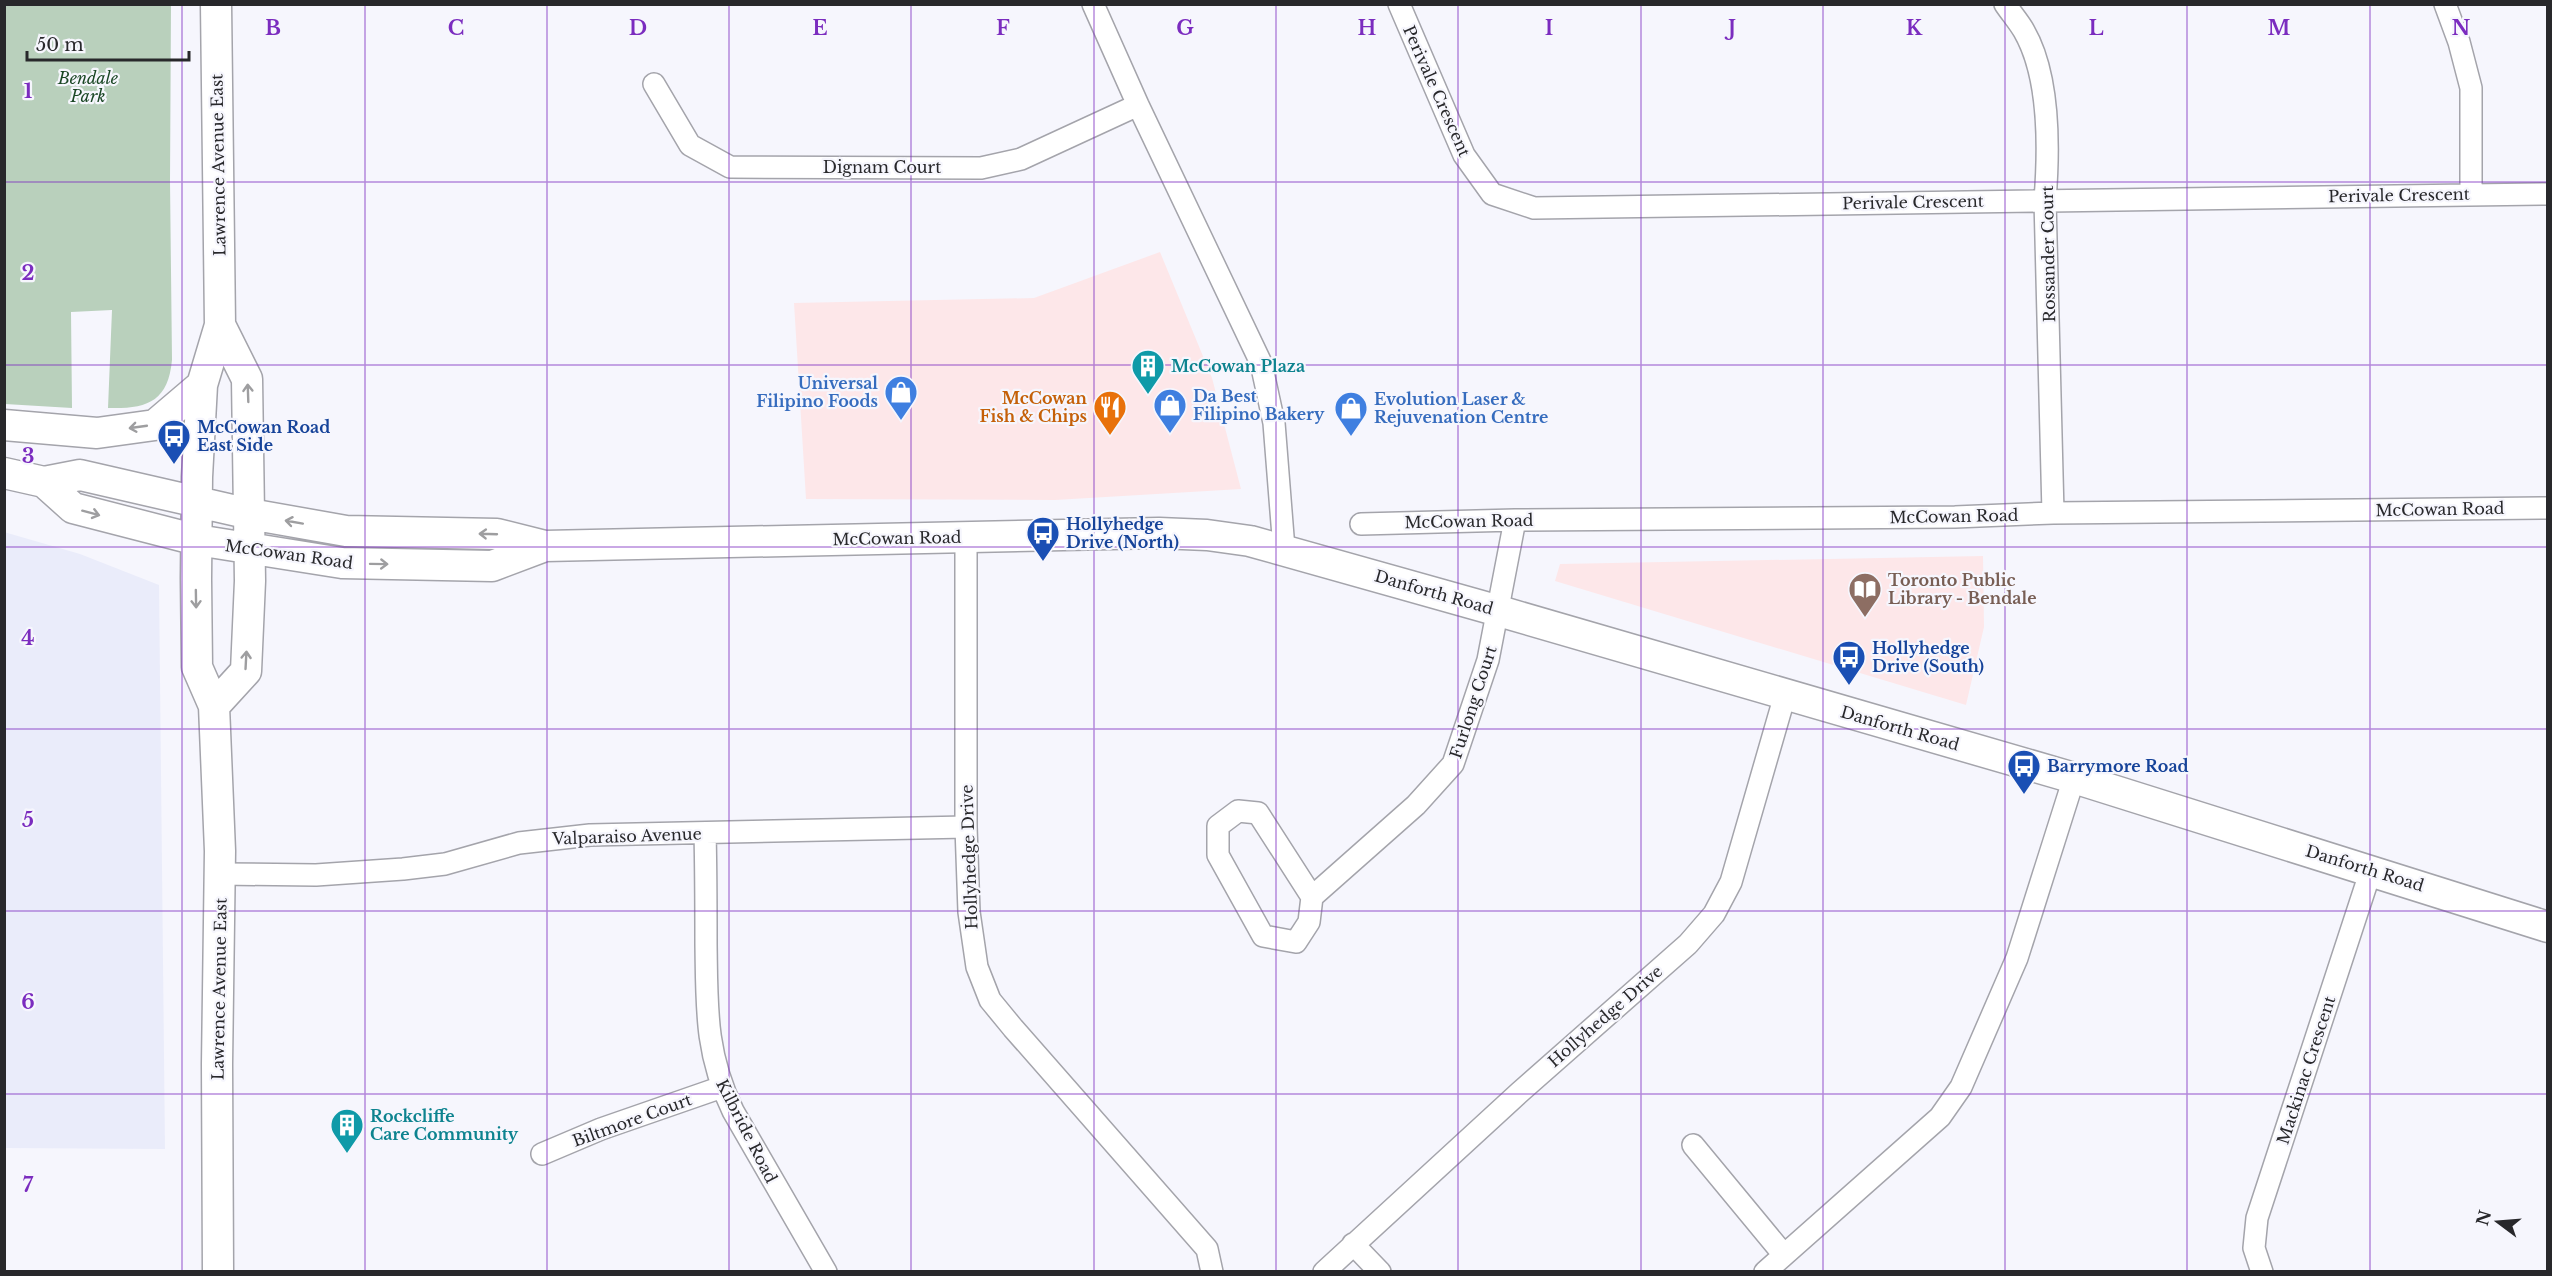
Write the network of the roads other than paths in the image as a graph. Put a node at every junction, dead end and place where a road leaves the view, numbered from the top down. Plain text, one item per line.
1 (1093, 4) edge
2 (1399, 4) edge
3 (2005, 4) edge
4 (2445, 4) edge
5 (216, 5) edge
6 (654, 84) dead end
7 (1138, 105) junction
8 (2471, 193) junction
9 (2547, 194) edge
10 (2045, 200) junction
11 (220, 325) junction
12 (202, 385) junction
13 (4, 425) edge
14 (4, 474) edge
15 (44, 482) junction
16 (197, 502) junction
17 (2547, 508) edge
18 (2053, 513) junction
19 (250, 514) junction
20 (1515, 520) junction
21 (1361, 524) dead end
22 (966, 537) junction
23 (197, 540) junction
24 (1250, 541) joint
25 (545, 546) junction
26 (1284, 549) junction
27 (250, 550) junction
28 (1499, 610) junction
29 (1785, 695) junction
30 (214, 706) junction
31 (2074, 778) junction
32 (966, 827) junction
33 (705, 833) junction
34 (2371, 870) junction
35 (220, 874) junction
36 (1312, 897) junction
37 (2547, 927) edge
38 (722, 1087) junction
39 (1693, 1145) dead end
40 (542, 1154) dead end
41 (1353, 1244) junction
42 (1784, 1255) junction
43 (218, 1272) edge
44 (826, 1272) edge
45 (1212, 1272) edge
46 (1324, 1272) edge
47 (1380, 1272) edge
48 (1766, 1272) edge
49 (2262, 1272) edge

1 - 7 street
2 - 10 street, Perivale Crescent
3 - 10 street, Rossander Court
4 - 8 street
5 - 11 main road, Lawrence Avenue East
6 - 7 street, Dignam Court
7 - 26 street
8 - 9 street, Perivale Crescent
8 - 10 street, Perivale Crescent
10 - 18 street, Rossander Court
11 - 12 main road, Lawrence Avenue East
19 -> 11 main road, Lawrence Avenue East
12 -> 13 main road
12 - 16 main road, Lawrence Avenue East
14 - 15 main road, McCowan Road
15 - 16 main road, McCowan Road
15 -> 23 main road, McCowan Road
16 - 19 main road, McCowan Road
16 - 23 main road, Lawrence Avenue East
17 - 18 street, McCowan Road
18 - 20 street, McCowan Road
25 -> 19 main road, McCowan Road
19 - 27 main road, Lawrence Avenue East
20 - 21 street, McCowan Road
20 - 28 street, Furlong Court
22 - 24 main road, McCowan Road
22 - 25 main road, McCowan Road
22 - 32 street, Hollyhedge Drive
23 - 27 main road, McCowan Road
23 -> 30 main road, Lawrence Avenue East
24 - 26 main road, Danforth Road
27 -> 25 main road, McCowan Road
26 - 28 main road, Danforth Road
30 -> 27 main road, Lawrence Avenue East
28 - 29 main road, Danforth Road
28 - 36 street, Furlong Court
29 - 31 main road, Danforth Road
29 - 41 street, Hollyhedge Drive
30 - 35 main road, Lawrence Avenue East
31 - 34 main road, Danforth Road
31 - 42 street
32 - 33 street, Valparaiso Avenue
32 - 45 street, Hollyhedge Drive
33 - 35 street, Valparaiso Avenue
33 - 38 street, Kilbride Road
34 - 37 main road, Danforth Road
34 - 49 street, Mackinac Crescent
35 - 43 main road, Lawrence Avenue East
36 - 36 street
38 - 40 street, Biltmore Court
38 - 44 street, Kilbride Road
39 - 42 street
41 - 46 street, Hollyhedge Drive
41 - 47 street
42 - 48 street

